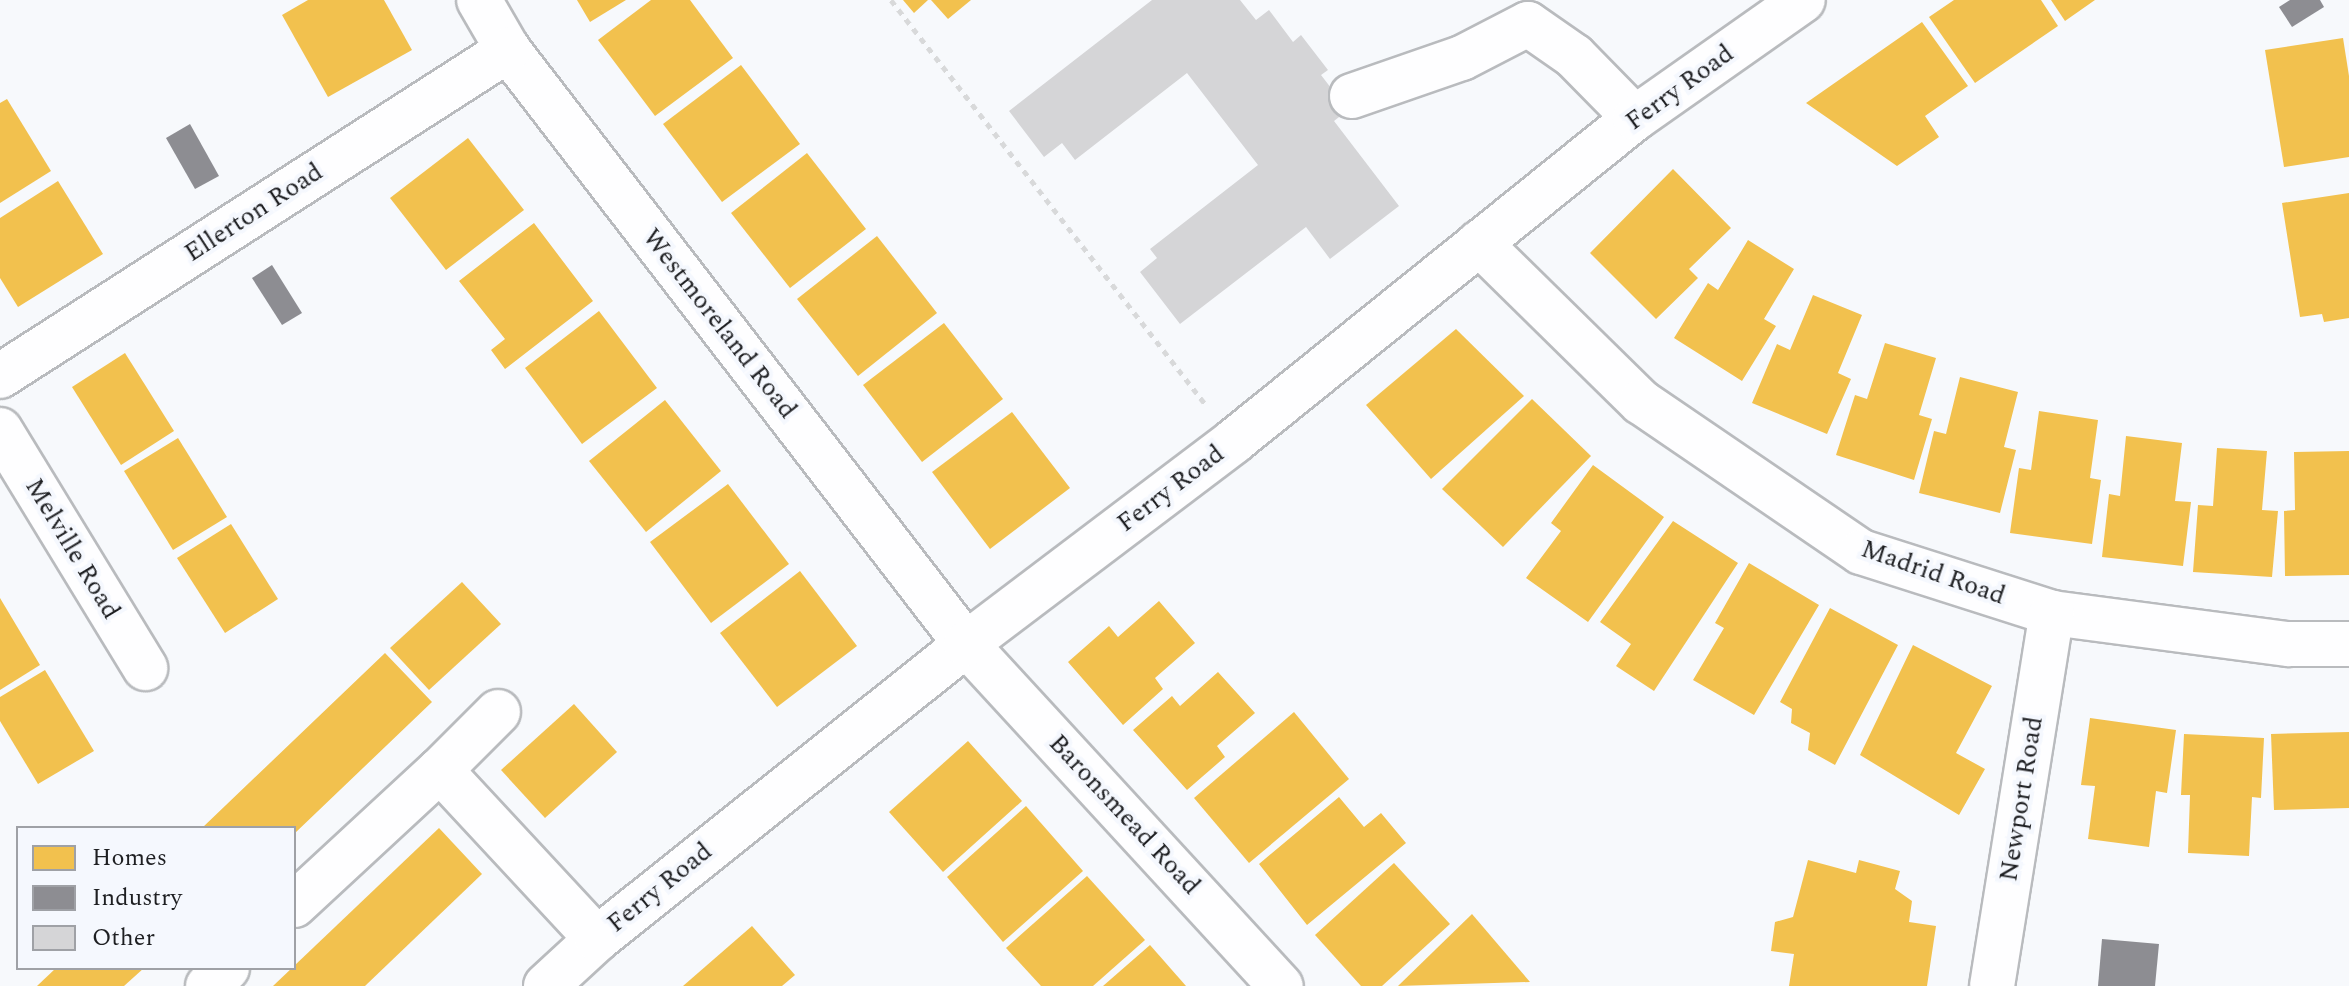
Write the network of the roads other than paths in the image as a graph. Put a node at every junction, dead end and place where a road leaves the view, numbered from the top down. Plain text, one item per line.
1 (479, 0) edge
2 (1803, 0) edge
3 (508, 50) junction
4 (1352, 96) dead end
5 (1635, 118) junction
6 (1479, 243) junction
7 (0, 376) edge
8 (0, 430) edge
9 (2052, 613) junction
10 (966, 644) junction
11 (2349, 644) edge
12 (145, 668) dead end
13 (498, 712) dead end
14 (440, 770) junction
15 (296, 903) edge
16 (597, 939) junction
17 (225, 970) edge
18 (208, 986) edge
19 (546, 986) edge
20 (1281, 986) edge
21 (1992, 986) edge

1 - 3 street, Westmoreland Road
2 - 5 street, Ferry Road
3 - 7 street, Ellerton Road
3 - 10 street, Westmoreland Road
4 - 5 street
5 - 6 street, Ferry Road
6 - 9 street, Madrid Road
6 - 10 street, Ferry Road
8 - 12 street, Melville Road
9 - 11 street, Madrid Road
9 - 21 street, Newport Road
10 - 16 street, Ferry Road
10 - 20 street, Baronsmead Road
13 - 14 street
14 - 15 street
14 - 16 street
16 - 19 street, Ferry Road
17 - 18 street

